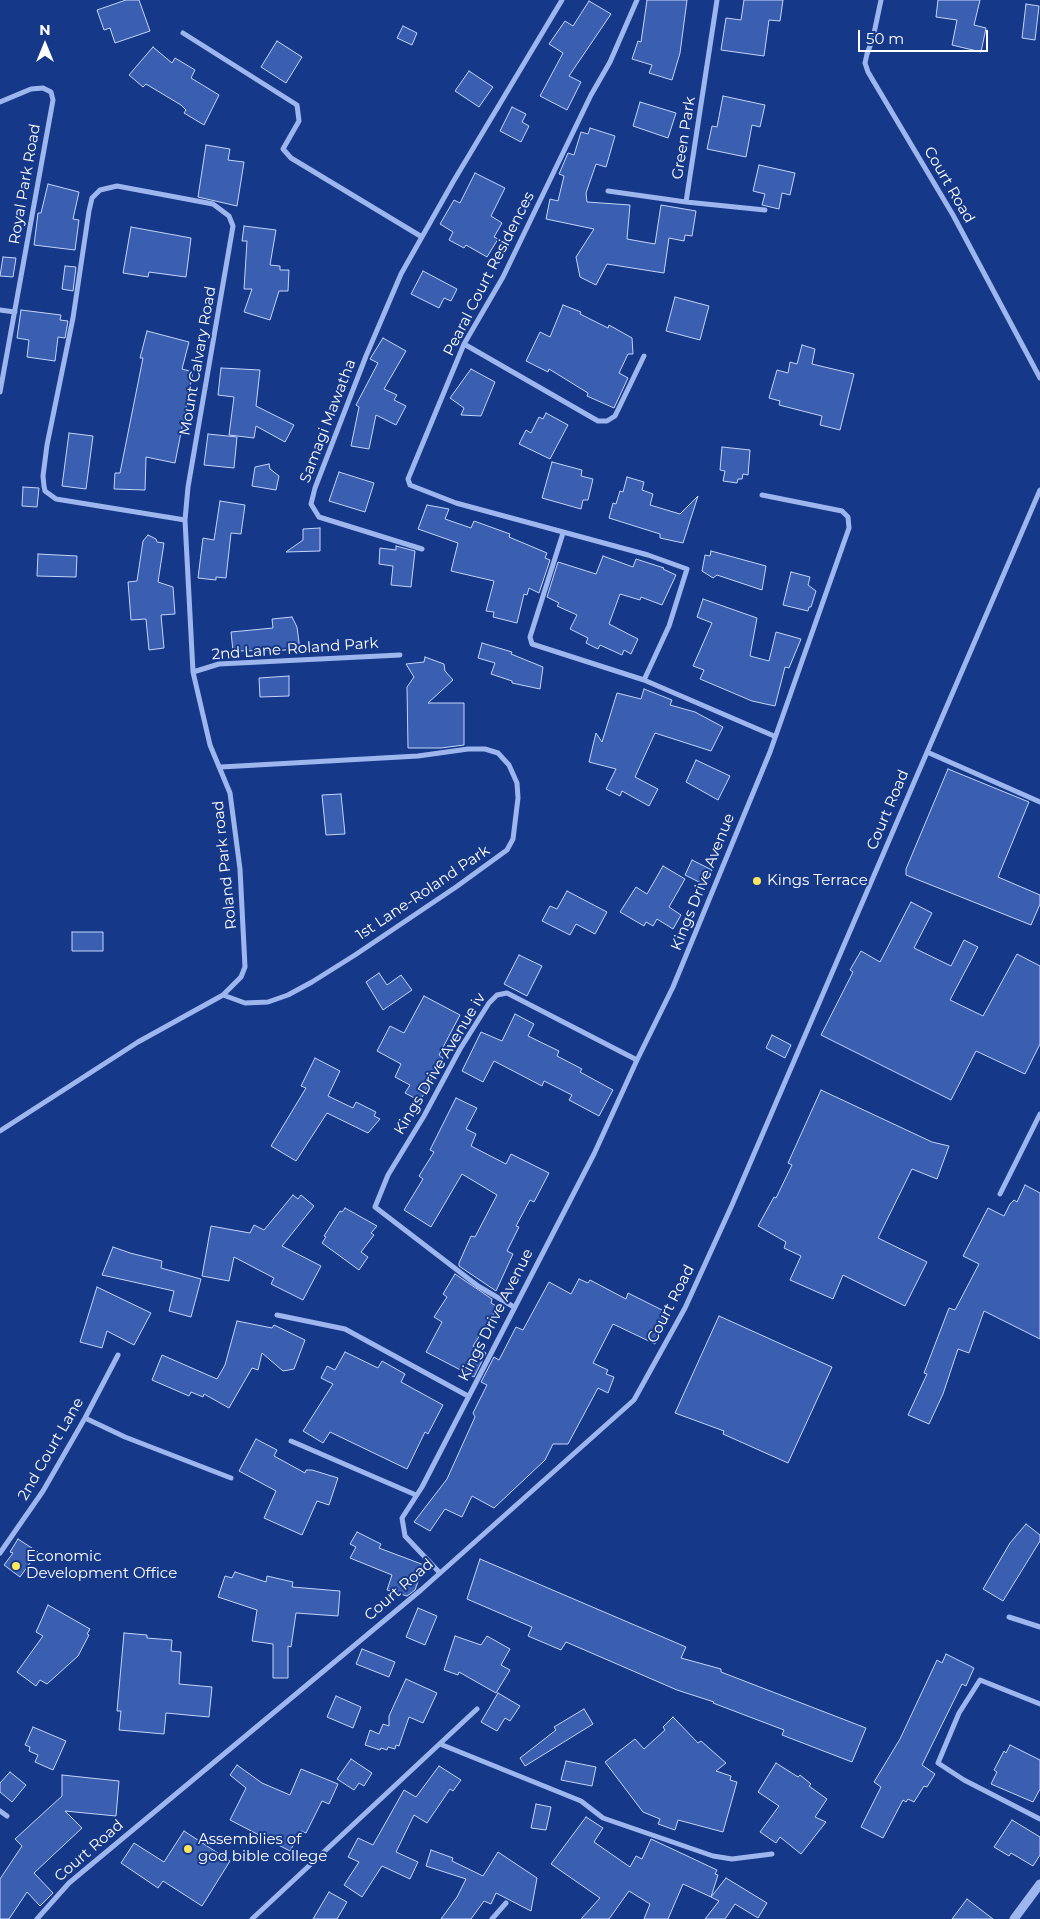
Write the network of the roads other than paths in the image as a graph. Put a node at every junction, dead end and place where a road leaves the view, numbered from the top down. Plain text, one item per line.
1 (562, 0) edge
2 (637, 0) edge
3 (717, 0) edge
4 (882, 0) edge
5 (183, 33) dead end
6 (0, 102) edge
7 (608, 191) dead end
8 (686, 202) junction
9 (765, 210) dead end
10 (422, 237) junction
11 (0, 310) edge
12 (15, 312) junction
13 (464, 344) junction
14 (644, 356) dead end
15 (1040, 378) edge
16 (0, 392) edge
17 (1040, 490) edge
18 (762, 495) dead end
19 (185, 520) junction
20 (563, 533) junction
21 (422, 549) dead end
22 (400, 655) dead end
23 (193, 672) junction
24 (644, 680) junction
25 (774, 736) junction
26 (927, 752) junction
27 (221, 767) junction
28 (1040, 802) edge
29 (223, 995) junction
30 (637, 1060) junction
31 (1040, 1114) edge
32 (0, 1131) edge
33 (1000, 1194) dead end
34 (514, 1307) junction
35 (277, 1316) dead end
36 (118, 1354) dead end
37 (468, 1396) junction
38 (85, 1418) junction
39 (291, 1441) dead end
40 (231, 1478) dead end
41 (416, 1496) junction
42 (0, 1553) edge
43 (439, 1572) junction
44 (1009, 1617) dead end
45 (1040, 1627) edge
46 (1040, 1704) edge
47 (477, 1709) dead end
48 (440, 1744) junction
49 (0, 1810) edge
50 (7, 1816) dead end
51 (1040, 1819) edge
52 (772, 1854) dead end
53 (1040, 1884) edge
54 (506, 1903) dead end
55 (37, 1919) edge
56 (252, 1919) edge
57 (492, 1919) edge
58 (1014, 1919) edge

1 - 10 street, Samagi Mawatha
2 - 13 street, Pearal Court Residences
3 - 8 street, Green Park
4 - 15 street, Court Road
5 - 10 street
6 - 12 street, Royal Park Road
7 - 8 street, Green Park
8 - 9 street
10 - 21 street, Samagi Mawatha
11 - 12 street
12 - 16 street, Royal Park Road
13 - 14 street
13 - 20 street, Pearal Court Residences
17 - 26 street, Court Road
18 - 25 street, Kings Drive Avenue
19 - 19 street, Mount Calvary Road
19 - 23 street, Roland Park road
20 - 24 street
20 - 24 street, Pearal Court Residences
22 - 23 street, 2nd Lane-Roland Park
23 - 27 street, Roland Park road
24 - 25 street
25 - 30 street, Kings Drive Avenue
26 - 28 street
26 - 43 street, Court Road
27 - 29 street, Roland Park road
27 - 29 street, 1st Lane-Roland Park
29 - 32 street, Roland Park road
30 - 34 street, Kings Drive Avenue
30 - 34 street, Kings Drive Avenue iv
31 - 33 street
34 - 37 street, Kings Drive Avenue
35 - 37 street
36 - 38 street, 2nd Court Lane
37 - 41 street, Kings Drive Avenue
38 - 40 street
38 - 42 street, 2nd Court Lane
39 - 41 street
41 - 43 street, Kings Drive Avenue
43 - 55 street, Court Road
44 - 45 street
46 - 51 street
47 - 48 street
48 - 52 street
48 - 56 street
49 - 50 street
53 - 58 street
54 - 57 street

